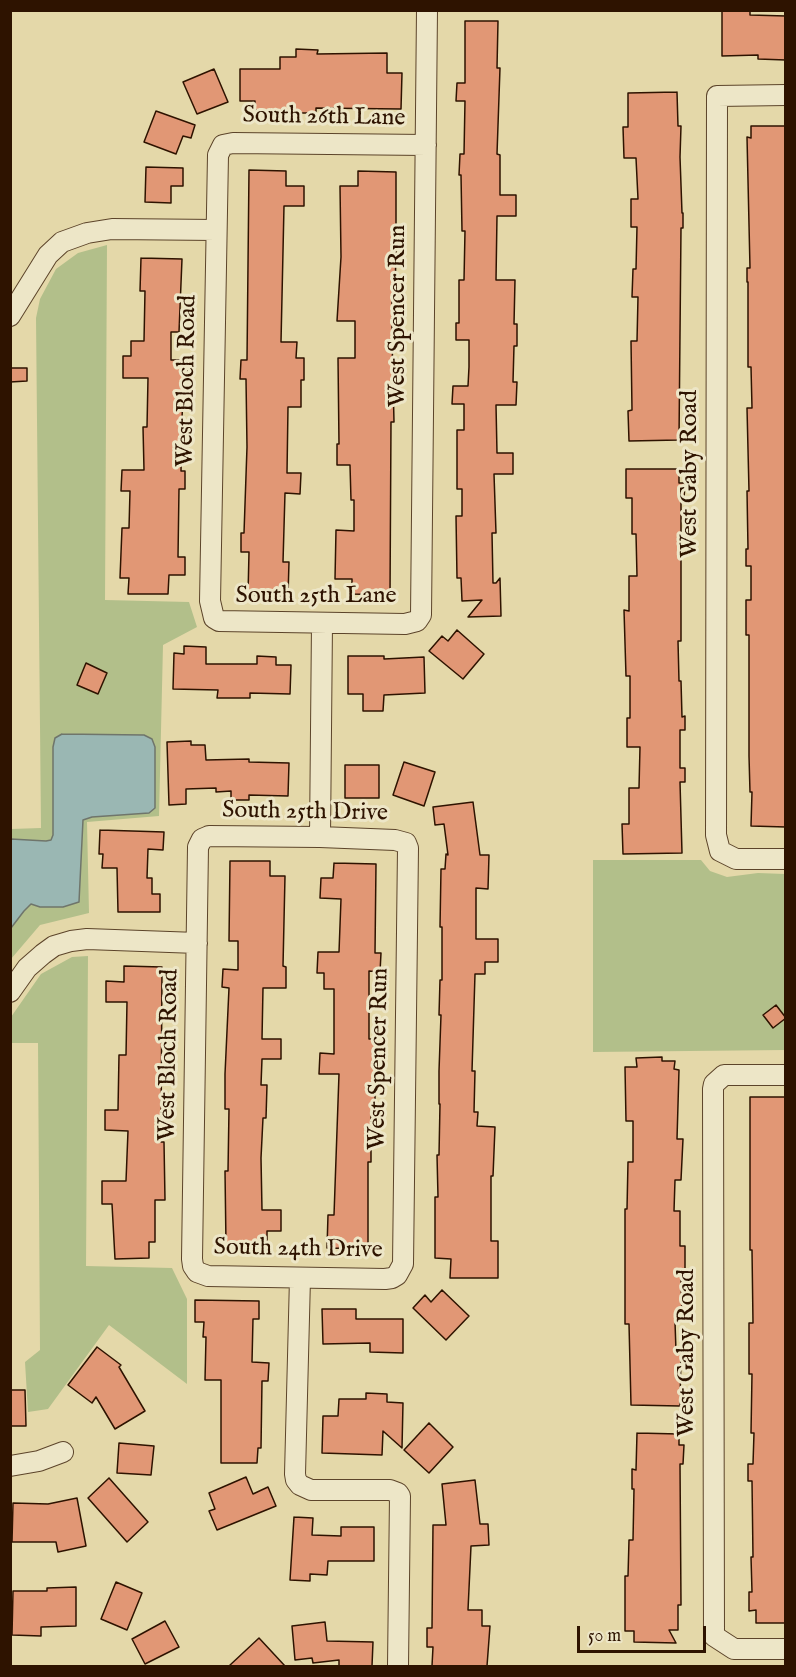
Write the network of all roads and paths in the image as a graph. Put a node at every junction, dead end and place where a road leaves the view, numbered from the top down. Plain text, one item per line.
1 (427, 10) edge
2 (786, 95) edge
3 (223, 145) joint
4 (426, 145) junction
5 (216, 230) junction
6 (10, 316) edge
7 (214, 618) joint
8 (417, 621) joint
9 (322, 623) junction
10 (320, 837) junction
11 (202, 839) joint
12 (406, 843) joint
13 (786, 859) edge
14 (197, 943) junction
15 (10, 992) edge
16 (786, 1074) edge
17 (197, 1272) joint
18 (397, 1275) joint
19 (300, 1278) junction
20 (63, 1452) dead end
21 (10, 1466) edge
22 (786, 1649) edge
23 (398, 1666) edge

1 - 4 street, West Spencer Run
2 - 13 street, West Gaby Road
3 - 4 street, South 26th Lane
3 - 5 street, West Bloch Road
4 - 8 street, West Spencer Run
5 - 6 street
5 - 7 street, West Bloch Road
7 - 9 street, South 25th Lane
8 - 9 street, South 25th Lane
9 - 10 street
10 - 11 street, South 25th Drive
10 - 12 street, South 25th Drive
11 - 14 street, West Bloch Road
12 - 18 street, West Spencer Run
14 - 15 street
14 - 17 street, West Bloch Road
16 - 22 street, West Gaby Road
17 - 19 street, South 24th Drive
18 - 19 street, South 24th Drive
19 - 23 street
20 - 21 street

